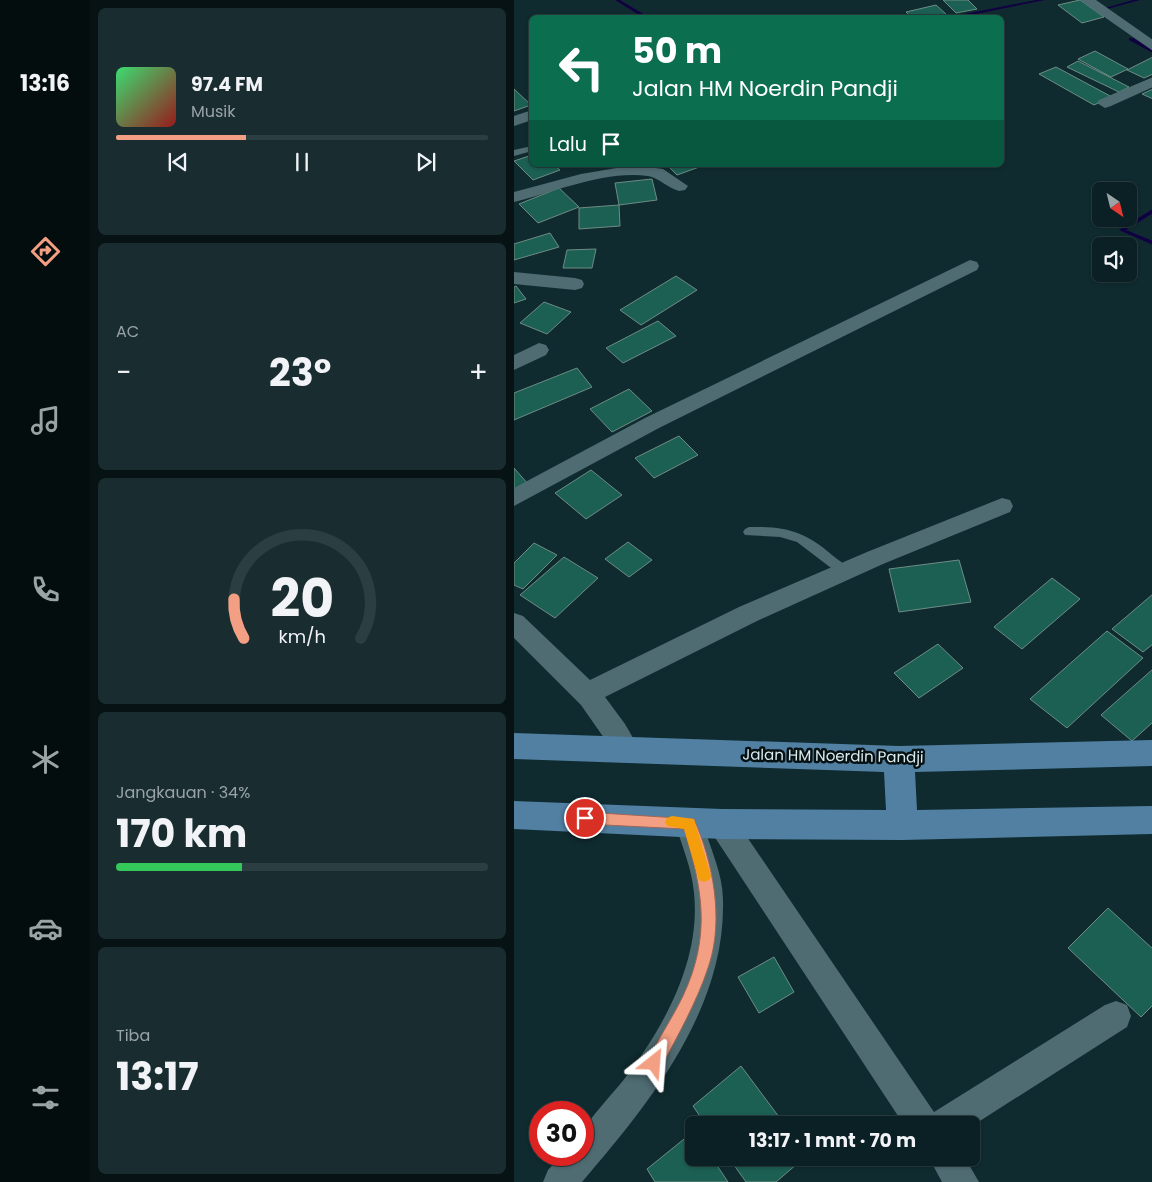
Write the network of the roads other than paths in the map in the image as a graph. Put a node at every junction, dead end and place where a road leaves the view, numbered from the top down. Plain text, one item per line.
1 (1087, 0) edge
2 (1152, 47) edge
3 (1152, 81) edge
4 (1105, 103) dead end
5 (529, 116) edge
6 (514, 121) edge
7 (529, 149) edge
8 (514, 153) edge
9 (679, 186) dead end
10 (514, 197) edge
11 (970, 266) dead end
12 (514, 278) edge
13 (575, 284) dead end
14 (539, 350) dead end
15 (514, 363) edge
16 (514, 498) edge
17 (1002, 506) dead end
18 (749, 532) dead end
19 (843, 571) junction
20 (514, 622) edge
21 (588, 694) junction
22 (514, 746) edge
23 (627, 750) junction
24 (1152, 753) edge
25 (899, 759) junction
26 (514, 814) edge
27 (1152, 820) edge
28 (689, 823) junction
29 (722, 824) junction
30 (902, 825) junction
31 (1116, 1016) dead end
32 (917, 1116) edge
33 (958, 1116) edge
34 (951, 1166) edge
35 (560, 1182) edge
36 (962, 1182) edge

1 - 2 street
3 - 4 street
5 - 6 street
7 - 8 lane
9 - 10 street
11 - 16 street
12 - 13 street
14 - 15 street
17 - 19 street
18 - 19 lane
19 - 21 street
20 - 21 street
21 - 23 street
22 - 23 main road, Jalan HM Noerdin Pandji
23 - 25 main road, Jalan HM Noerdin Pandji
24 - 25 main road, Jalan HM Noerdin Pandji
25 - 30 main road
26 - 28 main road
27 - 30 main road
28 - 29 main road
28 - 35 street
29 - 30 main road
29 - 32 street
31 - 33 street
34 - 36 street

